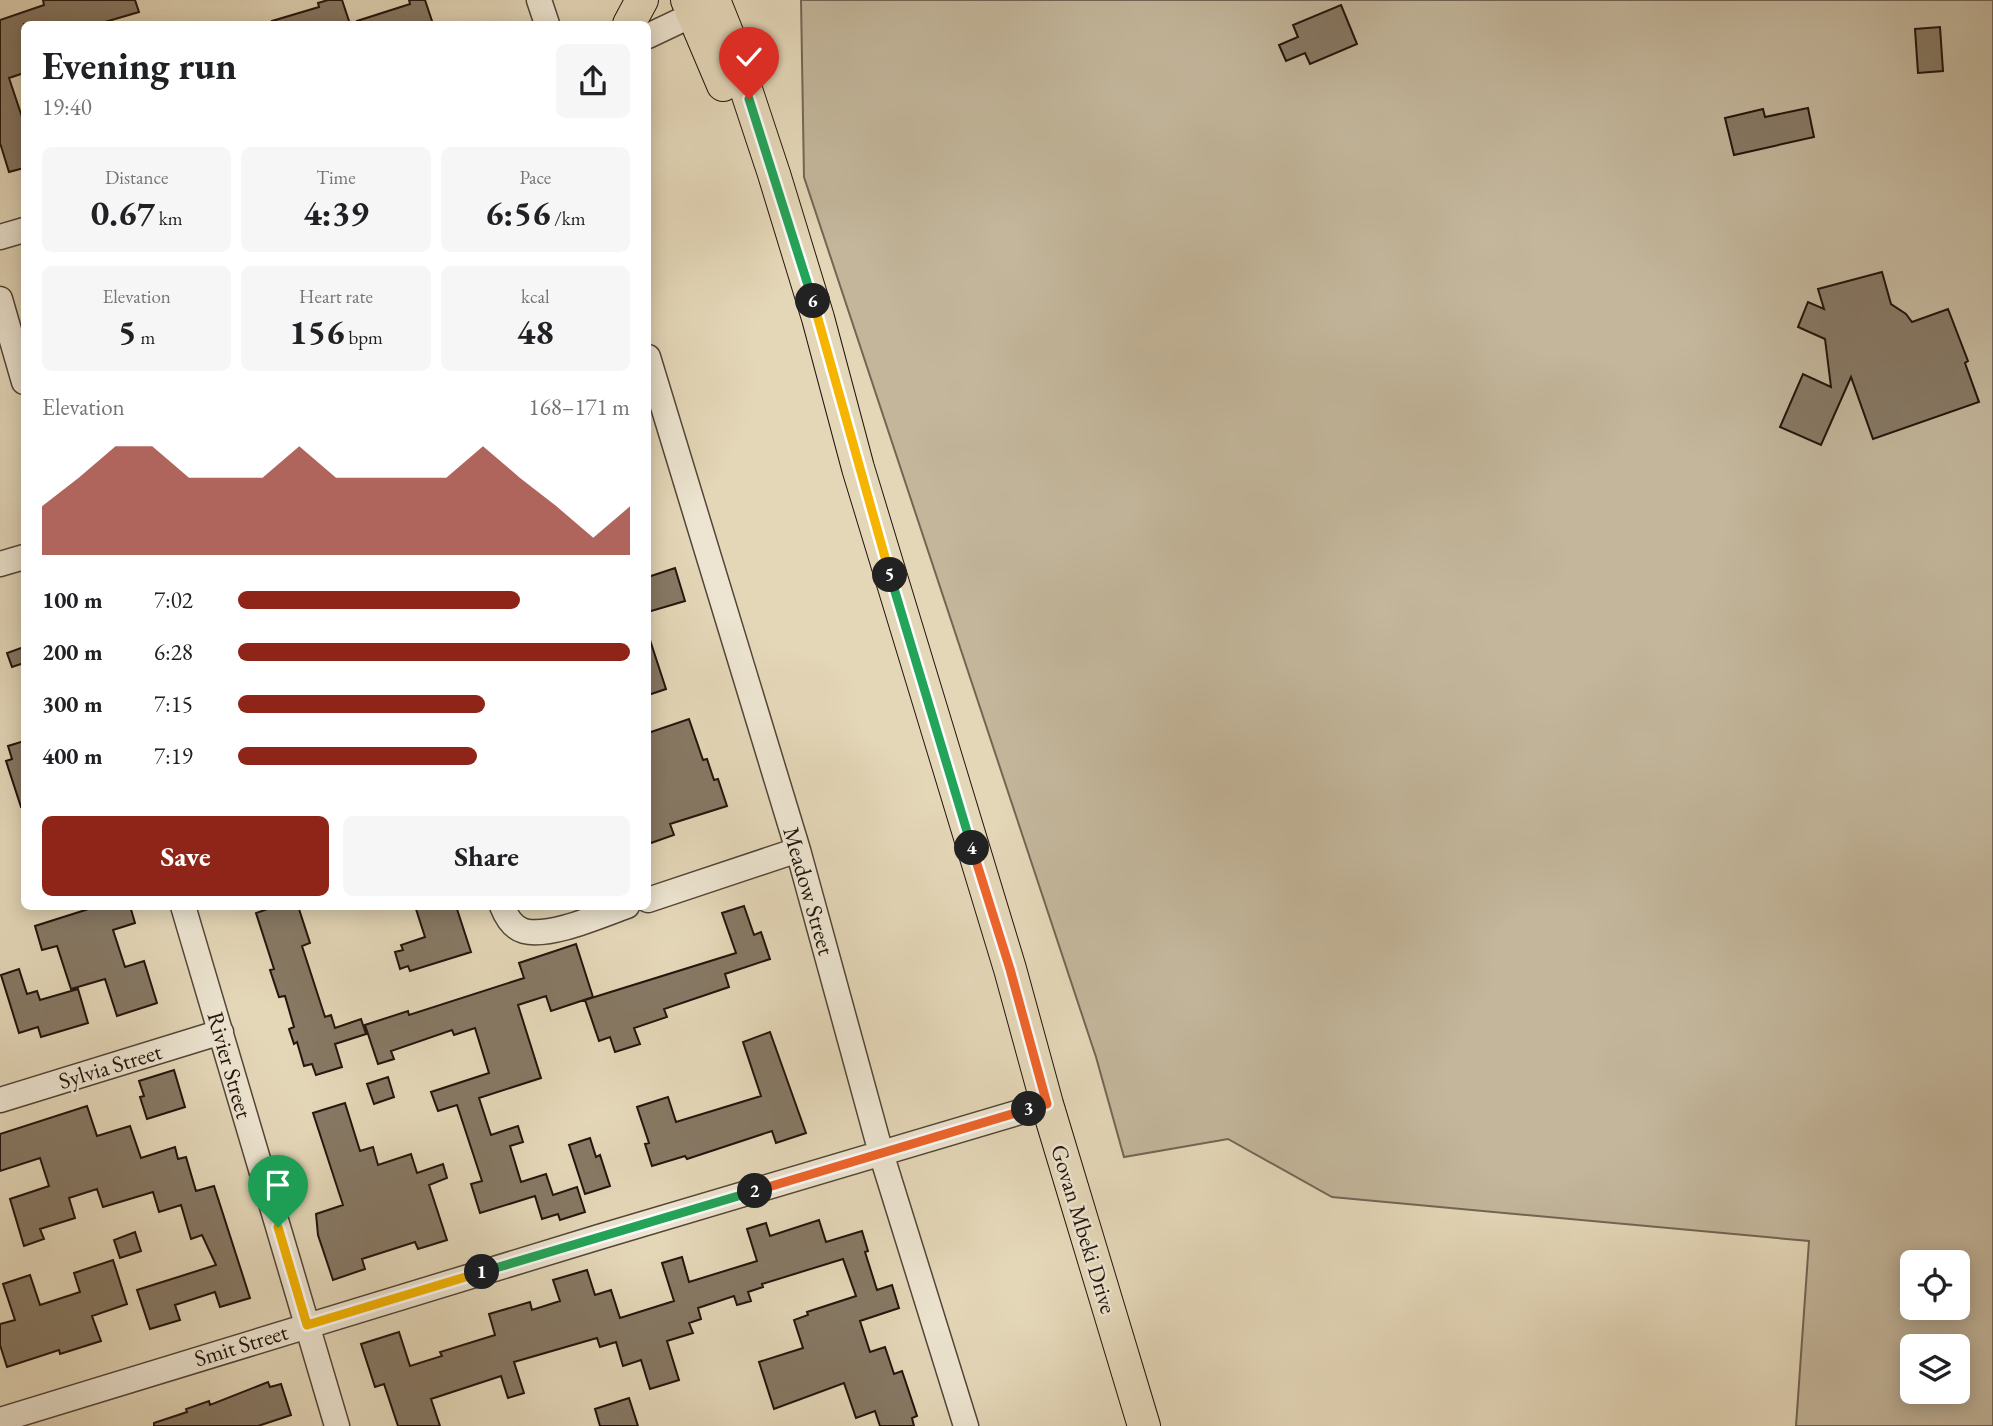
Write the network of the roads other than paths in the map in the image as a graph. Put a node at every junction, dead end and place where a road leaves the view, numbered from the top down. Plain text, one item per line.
1 (539, 0) edge
2 (642, 0) edge
3 (703, 5) edge
4 (546, 21) edge
5 (631, 21) edge
6 (651, 34) edge
7 (21, 231) edge
8 (0, 237) edge
9 (0, 299) edge
10 (651, 367) edge
11 (21, 372) edge
12 (21, 557) edge
13 (0, 564) edge
14 (798, 850) junction
15 (651, 899) edge
16 (184, 910) edge
17 (504, 910) edge
18 (614, 910) edge
19 (221, 1032) junction
20 (0, 1100) edge
21 (1047, 1104) junction
22 (881, 1153) junction
23 (307, 1325) junction
24 (0, 1420) edge
25 (337, 1426) edge
26 (967, 1426) edge
27 (1144, 1426) edge

1 - 4 street
2 - 5 main road
3 - 6 street
3 - 21 main road, Govan Mbeki Drive
7 - 8 street
9 - 11 street
10 - 14 street, Meadow Street
12 - 13 street
14 - 15 street
14 - 22 street, Meadow Street
16 - 19 street, Rivier Street
17 - 18 street
19 - 20 street, Sylvia Street
19 - 23 street, Rivier Street
21 - 22 street, Smit Street
21 - 27 main road, Govan Mbeki Drive
22 - 23 street, Smit Street
22 - 26 street, Meadow Street
23 - 24 street, Smit Street
23 - 25 street, Rivier Street

